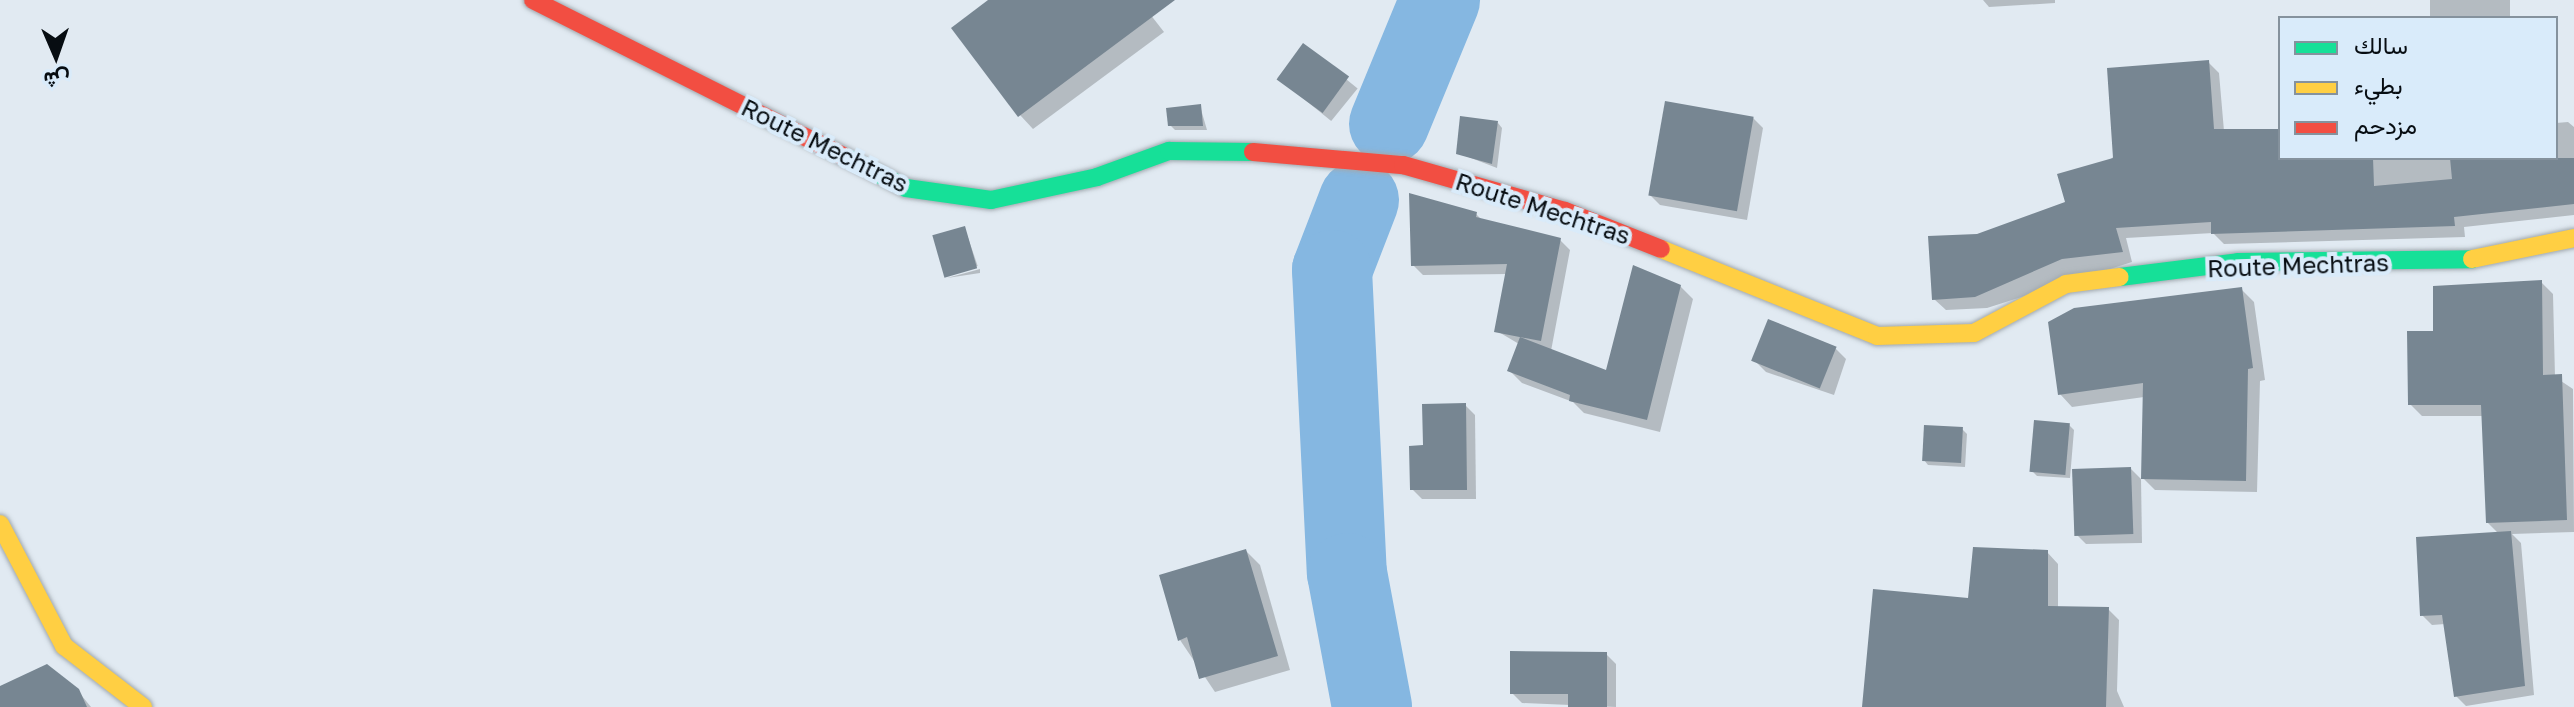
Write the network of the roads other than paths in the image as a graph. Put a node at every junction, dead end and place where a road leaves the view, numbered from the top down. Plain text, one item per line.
1 (533, 0) edge
2 (2574, 238) edge
3 (0, 524) edge
4 (143, 707) edge

1 - 2 street, Route Mechtras
3 - 4 street

